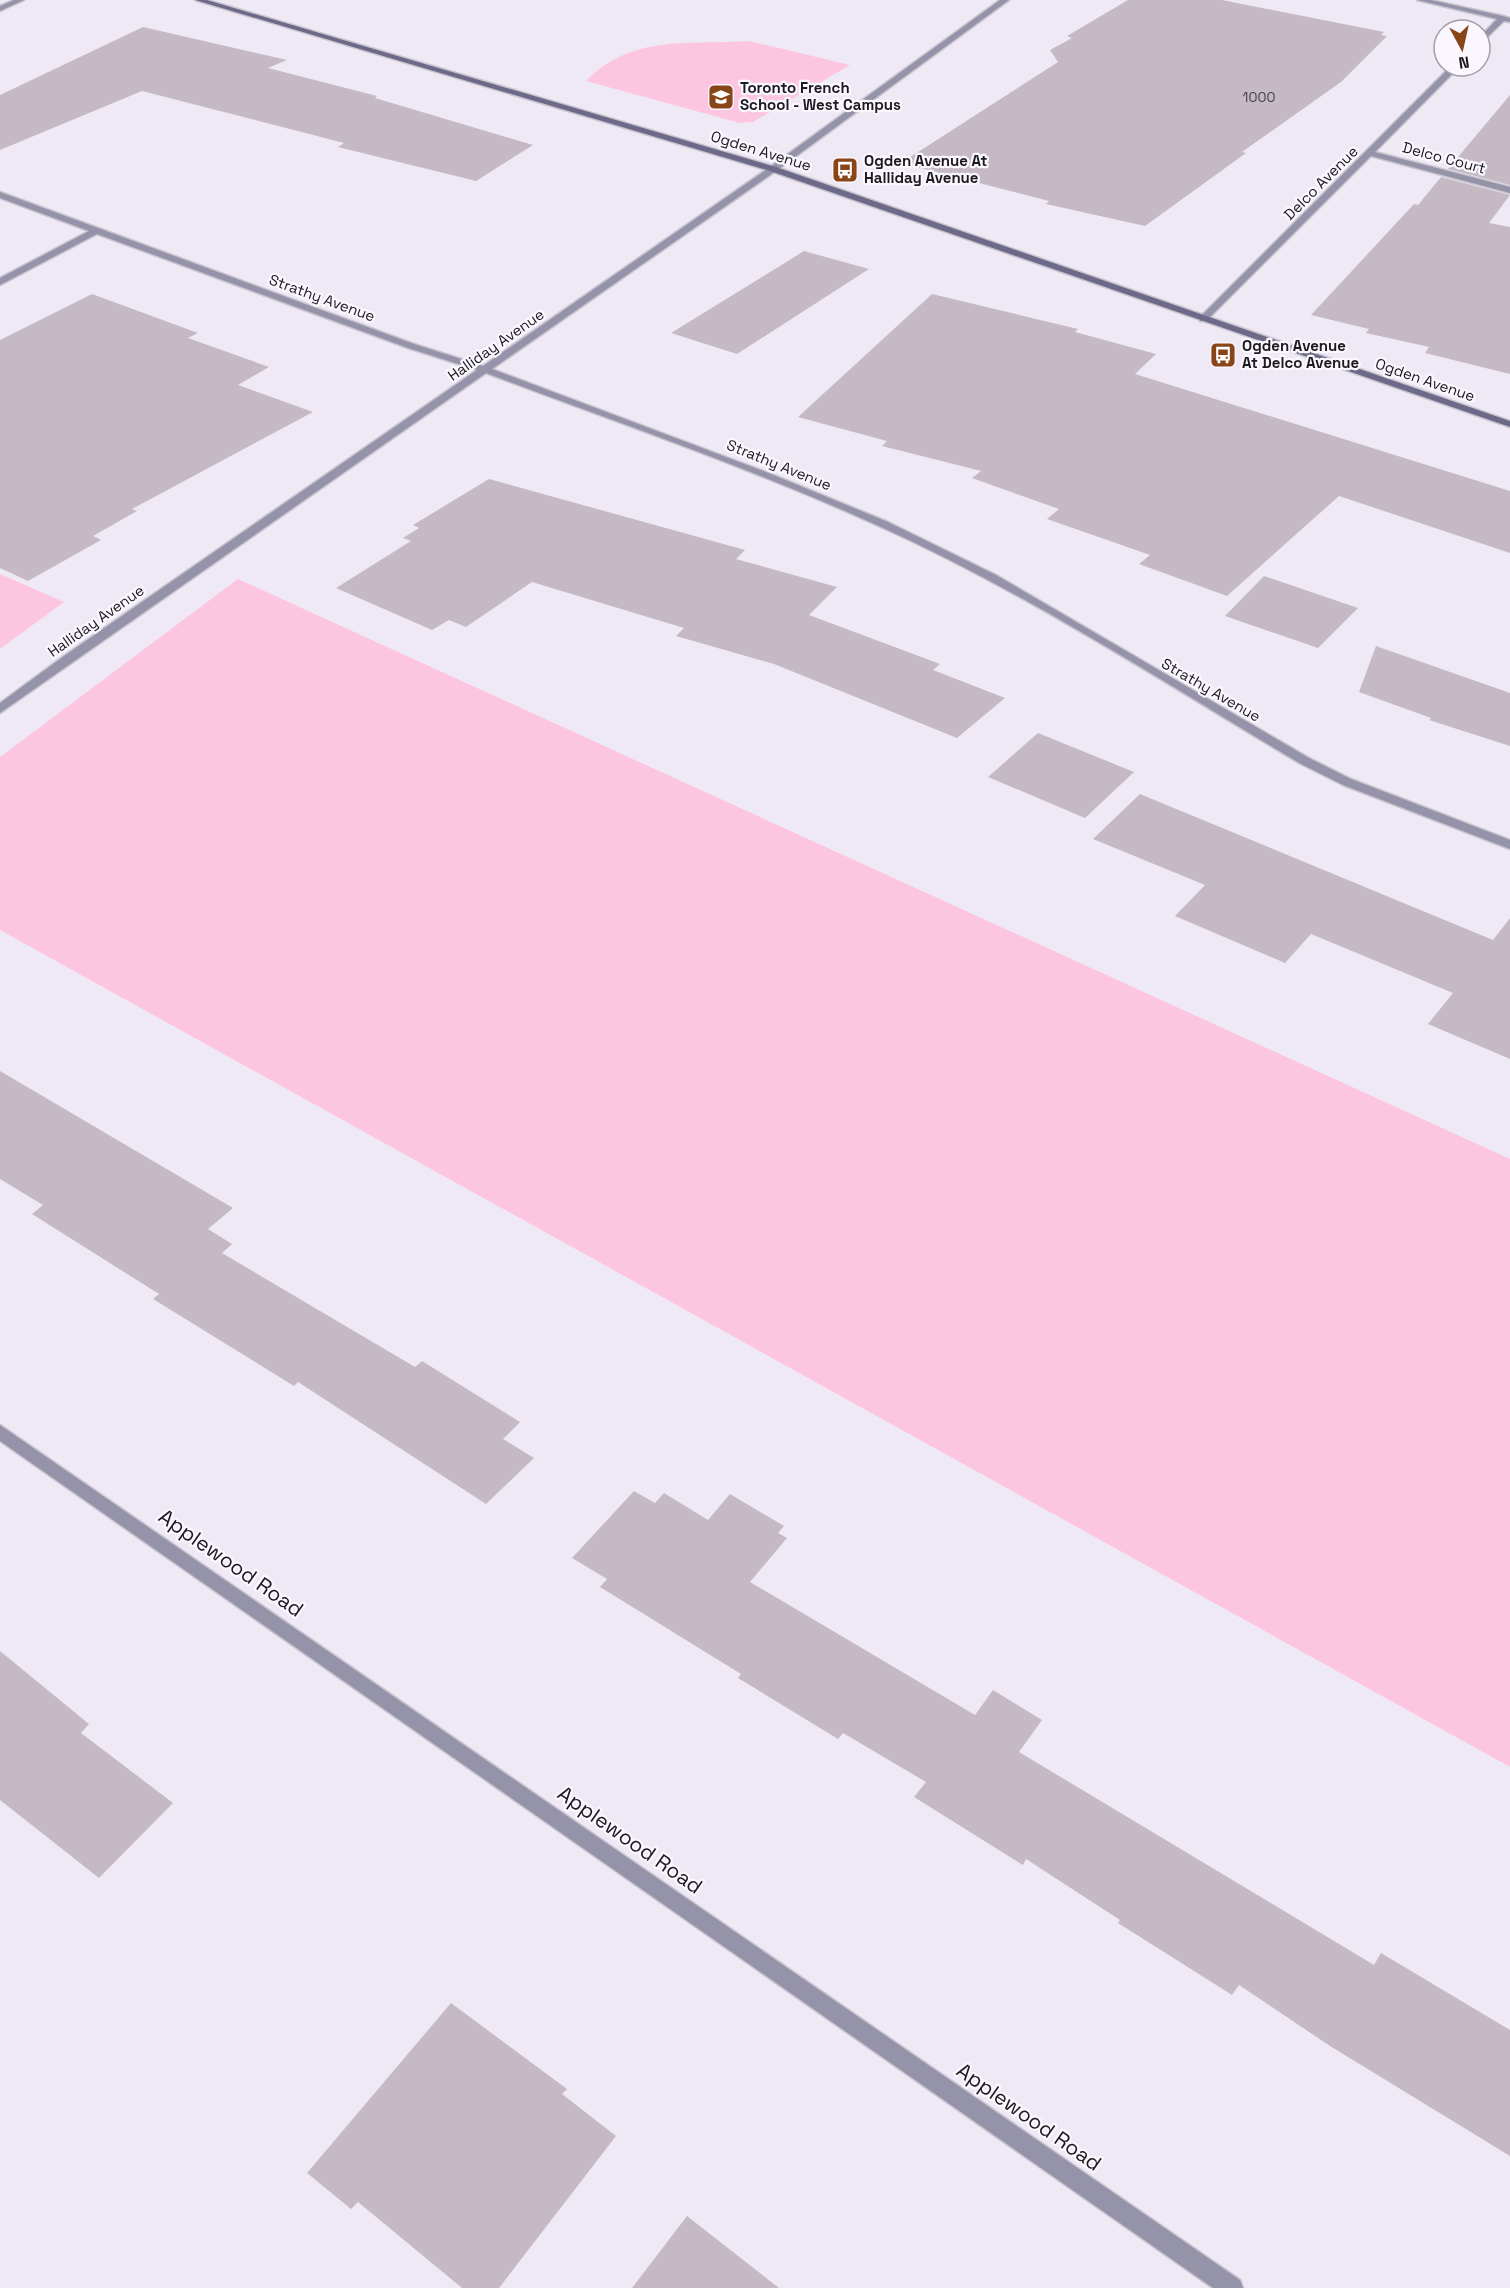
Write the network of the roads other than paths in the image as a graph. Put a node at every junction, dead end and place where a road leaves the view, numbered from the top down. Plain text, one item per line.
1 (20, 0) edge
2 (199, 0) edge
3 (1005, 0) edge
4 (1422, 0) edge
5 (0, 9) edge
6 (1506, 19) edge
7 (1492, 31) edge
8 (1444, 78) edge
9 (1371, 153) junction
10 (773, 169) junction
11 (1510, 190) edge
12 (0, 195) edge
13 (94, 231) junction
14 (0, 282) edge
15 (1203, 319) junction
16 (487, 370) junction
17 (1510, 424) edge
18 (0, 709) edge
19 (1510, 845) edge
20 (0, 1432) edge
21 (1232, 2288) edge

1 - 5 street
2 - 10 street, Ogden Avenue
3 - 10 street, Halliday Avenue
4 - 6 street
6 - 7 street
8 - 9 street, Delco Avenue
9 - 11 street, Delco Court
9 - 15 street, Delco Avenue
10 - 15 street, Ogden Avenue
10 - 16 street, Halliday Avenue
12 - 13 street, Strathy Avenue
13 - 14 street
13 - 16 street, Strathy Avenue
15 - 17 street, Ogden Avenue
16 - 18 street, Halliday Avenue
16 - 19 street, Strathy Avenue
20 - 21 street, Applewood Road

